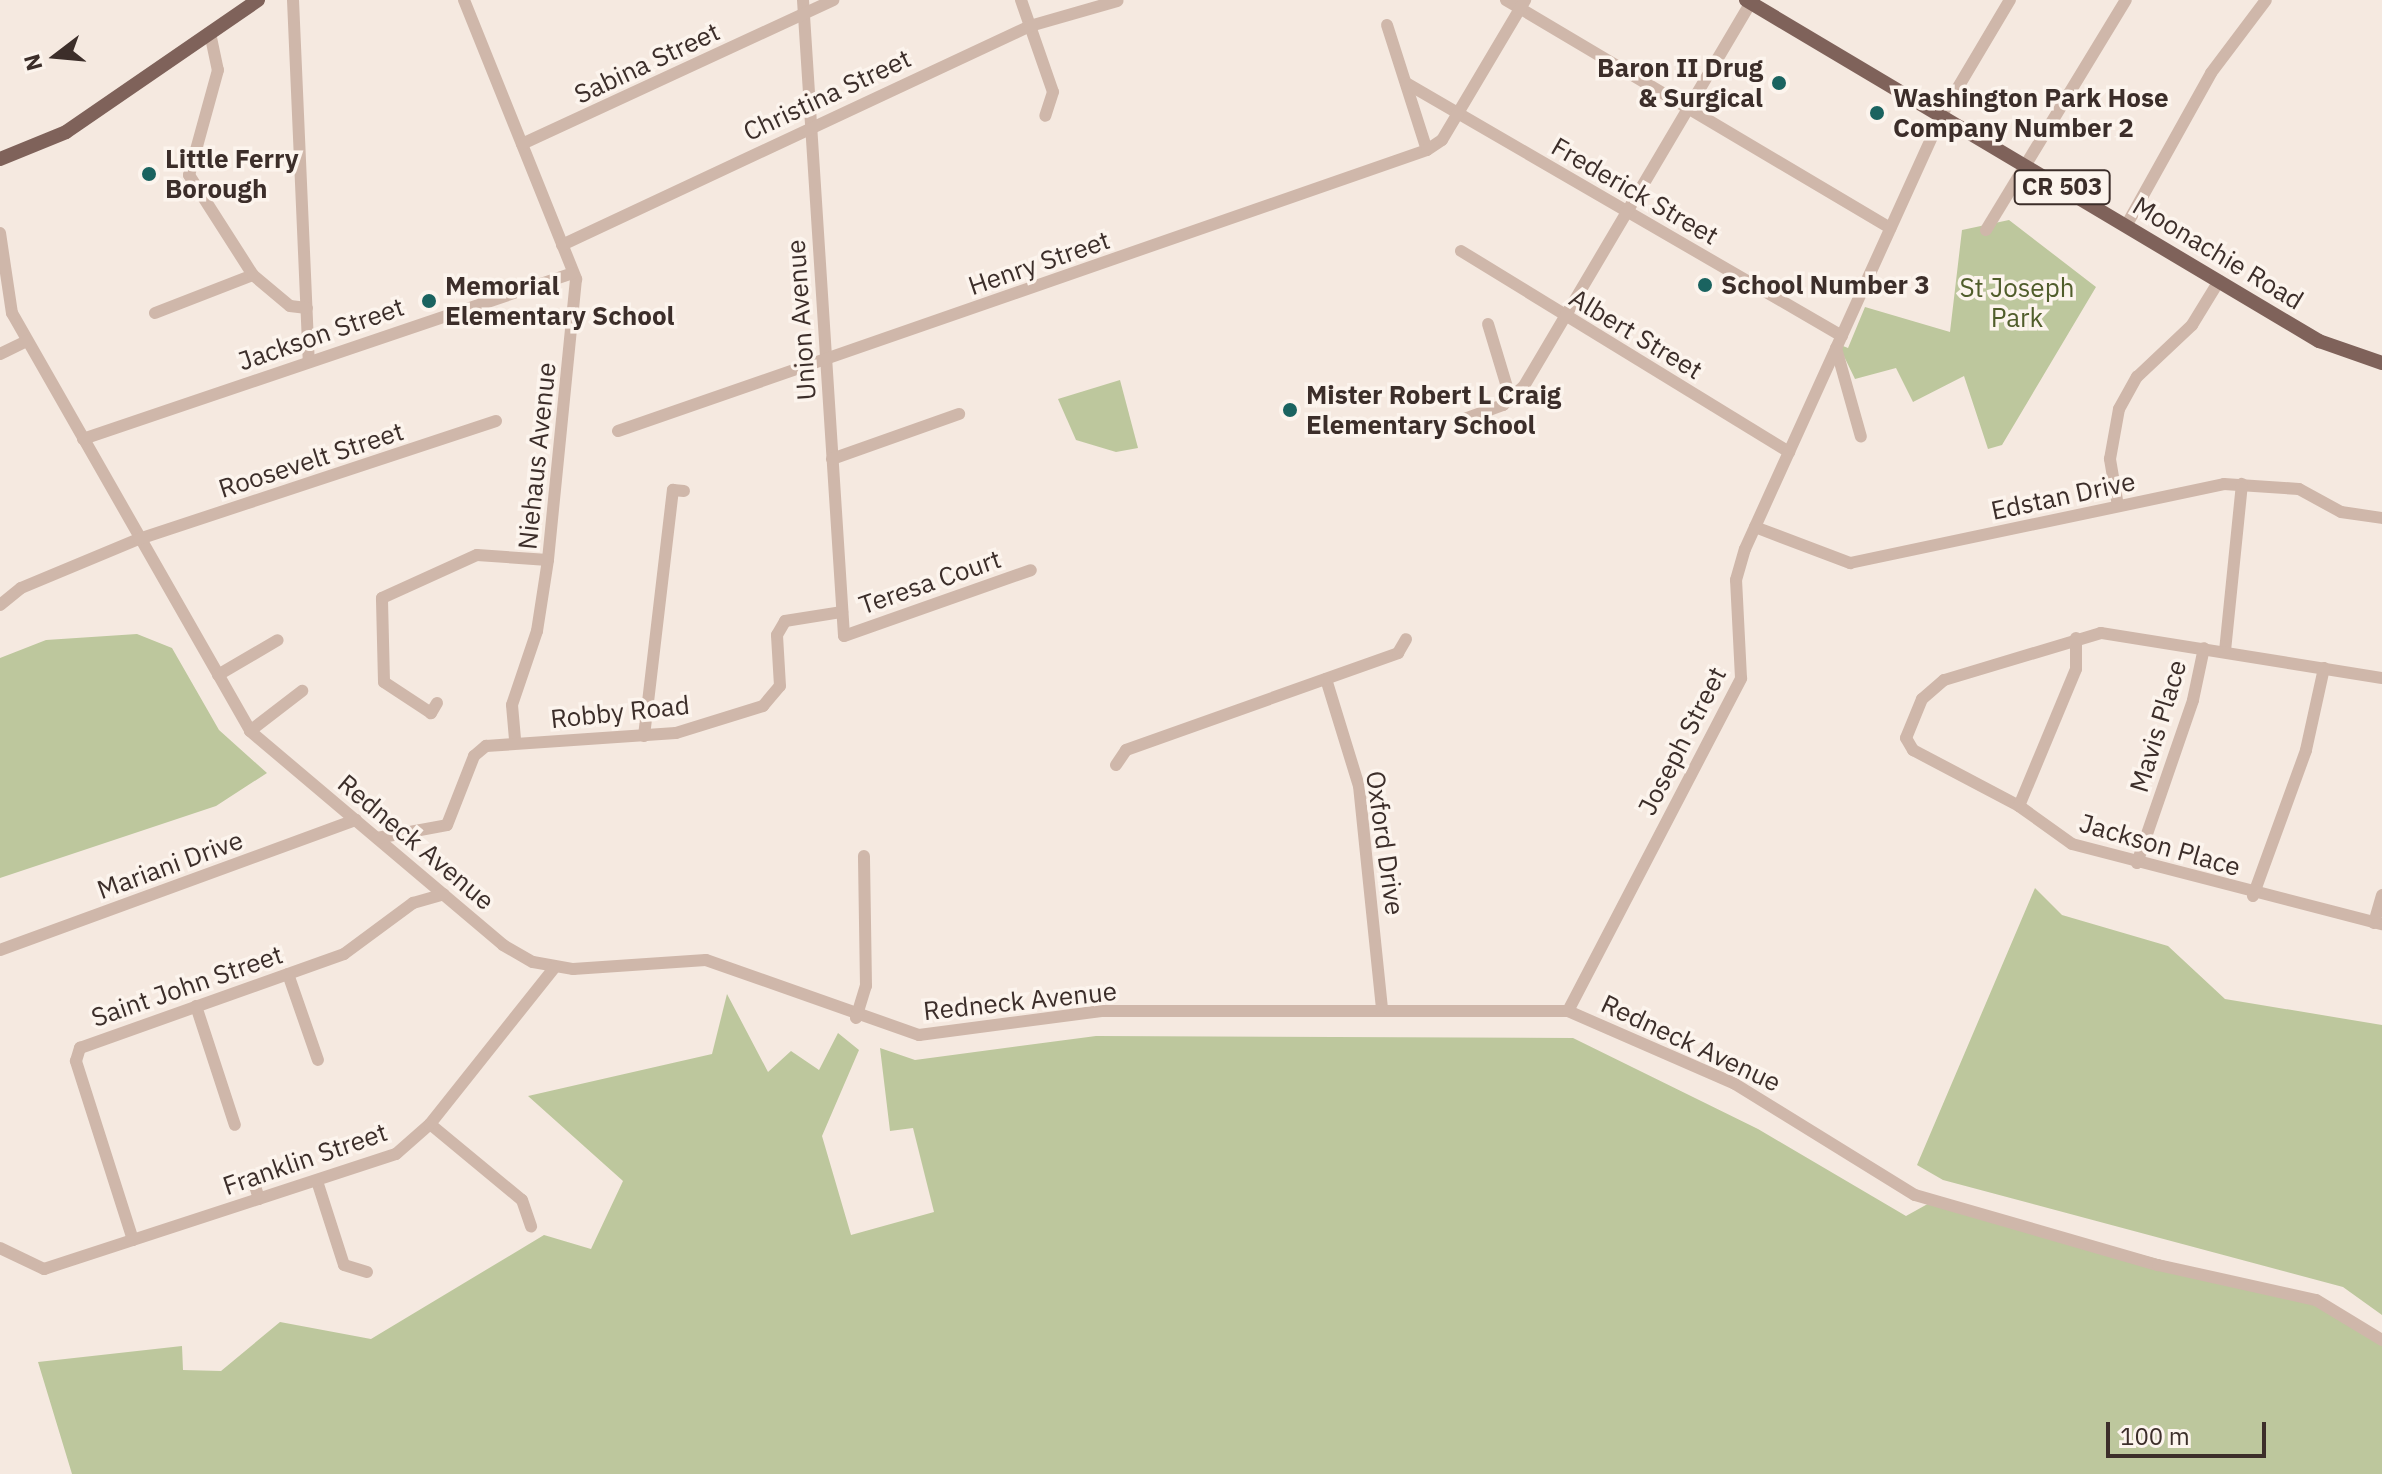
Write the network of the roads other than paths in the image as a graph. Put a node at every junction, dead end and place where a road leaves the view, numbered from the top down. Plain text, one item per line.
1 (258, 0) edge
2 (293, 0) edge
3 (464, 0) edge
4 (803, 0) edge
5 (833, 0) edge
6 (1021, 0) edge
7 (1506, 0) edge
8 (2010, 0) edge
9 (2126, 0) edge
10 (2266, 0) edge
11 (1117, 1) edge
12 (1749, 1) edge
13 (1522, 4) edge
14 (804, 14) junction
15 (1387, 25) dead end
16 (1030, 26) junction
17 (210, 33) junction
18 (1406, 83) junction
19 (1688, 108) junction
20 (1458, 113) junction
21 (1045, 116) dead end
22 (1941, 116) junction
23 (810, 126) junction
24 (522, 144) junction
25 (1427, 150) junction
26 (0, 159) edge
27 (2025, 165) junction
28 (1627, 212) junction
29 (2126, 226) junction
30 (1890, 228) junction
31 (1986, 230) dead end
32 (0, 233) edge
33 (562, 245) junction
34 (1461, 251) dead end
35 (573, 273) junction
36 (253, 275) junction
37 (2219, 281) junction
38 (307, 308) junction
39 (155, 313) dead end
40 (1565, 317) junction
41 (1488, 324) dead end
42 (27, 341) junction
43 (1839, 342) junction
44 (0, 354) edge
45 (826, 357) junction
46 (309, 361) junction
47 (2382, 363) edge
48 (1511, 400) junction
49 (959, 414) dead end
50 (496, 421) dead end
51 (1459, 421) dead end
52 (618, 431) dead end
53 (1861, 437) dead end
54 (83, 439) junction
55 (1789, 452) junction
56 (832, 459) junction
57 (2242, 484) junction
58 (684, 491) dead end
59 (2118, 506) junction
60 (2382, 518) edge
61 (1755, 527) junction
62 (139, 539) junction
63 (548, 560) junction
64 (1031, 570) dead end
65 (0, 605) edge
66 (842, 612) junction
67 (844, 636) joint
68 (2076, 638) junction
69 (1406, 639) dead end
70 (278, 640) dead end
71 (2204, 648) junction
72 (2225, 651) junction
73 (2324, 668) junction
74 (218, 675) junction
75 (2382, 678) edge
76 (1326, 679) junction
77 (302, 691) dead end
78 (437, 703) dead end
79 (250, 731) junction
80 (644, 736) junction
81 (515, 742) junction
82 (1116, 765) dead end
83 (2019, 806) junction
84 (356, 820) junction
85 (377, 838) junction
86 (864, 856) dead end
87 (2137, 863) junction
88 (444, 894) junction
89 (2382, 895) edge
90 (2253, 896) junction
91 (2378, 923) edge
92 (0, 950) edge
93 (555, 967) junction
94 (288, 974) junction
95 (196, 1006) junction
96 (1382, 1007) junction
97 (1568, 1011) junction
98 (856, 1018) junction
99 (318, 1060) dead end
100 (430, 1124) junction
101 (235, 1125) dead end
102 (252, 1176) dead end
103 (317, 1181) junction
104 (259, 1199) junction
105 (531, 1226) dead end
106 (133, 1240) junction
107 (0, 1248) edge
108 (367, 1272) dead end
109 (2382, 1340) edge

1 - 17 main road
2 - 38 street
3 - 24 street, Niehaus Avenue
4 - 14 street, Union Avenue
5 - 14 street, Sabina Street
6 - 16 street
7 - 13 street
8 - 22 street, Joseph Street
9 - 27 street
10 - 29 street
11 - 16 street, Christina Street
12 - 19 street
12 - 22 main road, Moonachie Road / CR 503
13 - 19 street
13 - 20 street
14 - 23 street, Union Avenue
14 - 24 street, Sabina Street
15 - 18 street
16 - 21 street
16 - 23 street, Christina Street
17 - 26 main road
17 - 36 street
18 - 20 street, Frederick Street
18 - 25 street
19 - 28 street
19 - 30 street
20 - 25 street
20 - 28 street, Frederick Street
22 - 27 main road, Moonachie Road / CR 503
22 - 30 street, Joseph Street
23 - 33 street, Christina Street
23 - 45 street, Union Avenue
24 - 33 street, Niehaus Avenue
25 - 45 street, Henry Street
27 - 29 main road, Moonachie Road / CR 503
27 - 31 street
28 - 40 street
28 - 43 street, Frederick Street
29 - 37 main road, Moonachie Road / CR 503
30 - 43 street, Joseph Street
32 - 42 street, Redneck Avenue
33 - 35 street, Niehaus Avenue
34 - 40 street, Albert Street
35 - 46 street, Jackson Street
35 - 63 street, Niehaus Avenue
36 - 38 street
36 - 39 street
37 - 47 main road, Moonachie Road / CR 503
37 - 59 street
38 - 46 street
40 - 48 street
40 - 55 street, Albert Street
41 - 48 street
42 - 44 street
42 - 54 street, Redneck Avenue
43 - 53 street
43 - 55 street, Joseph Street
45 - 52 street, Henry Street
45 - 56 street, Union Avenue
46 - 54 street, Jackson Street
48 - 51 street
49 - 56 street
50 - 62 street, Roosevelt Street
54 - 62 street, Redneck Avenue
55 - 61 street, Joseph Street
56 - 66 street, Union Avenue
57 - 59 street, Edstan Drive
57 - 60 street, Edstan Drive
57 - 72 street
58 - 80 street
59 - 61 street, Edstan Drive
61 - 97 street, Joseph Street
62 - 65 street, Roosevelt Street
62 - 74 street, Redneck Avenue
63 - 78 street
63 - 81 street, Niehaus Avenue
64 - 67 street, Teresa Court
66 - 67 street, Union Avenue
66 - 80 street, Robby Road
68 - 71 street
68 - 83 street
68 - 83 street, Jackson Place
69 - 76 street
70 - 74 street
71 - 72 street
71 - 87 street, Mavis Place
72 - 73 street
73 - 75 street
73 - 90 street
74 - 79 street, Redneck Avenue
76 - 82 street
76 - 96 street, Oxford Drive
77 - 79 street
79 - 84 street, Redneck Avenue
80 - 81 street, Robby Road
81 - 85 street, Robby Road
83 - 87 street, Jackson Place
84 - 85 street, Redneck Avenue
84 - 92 street, Mariani Drive
85 - 88 street, Redneck Avenue
86 - 98 street
87 - 90 street, Jackson Place
88 - 93 street, Redneck Avenue
88 - 94 street, Saint John Street
89 - 91 street
90 - 91 street, Jackson Place
93 - 98 street, Redneck Avenue
93 - 100 street, Franklin Street
94 - 95 street, Saint John Street
94 - 99 street
95 - 101 street
95 - 106 street, Saint John Street
96 - 97 street, Redneck Avenue
96 - 98 street, Redneck Avenue
97 - 109 street, Redneck Avenue
100 - 103 street, Franklin Street
100 - 105 street
102 - 104 street
103 - 104 street, Franklin Street
103 - 108 street
104 - 106 street, Franklin Street
106 - 107 street, Franklin Street

